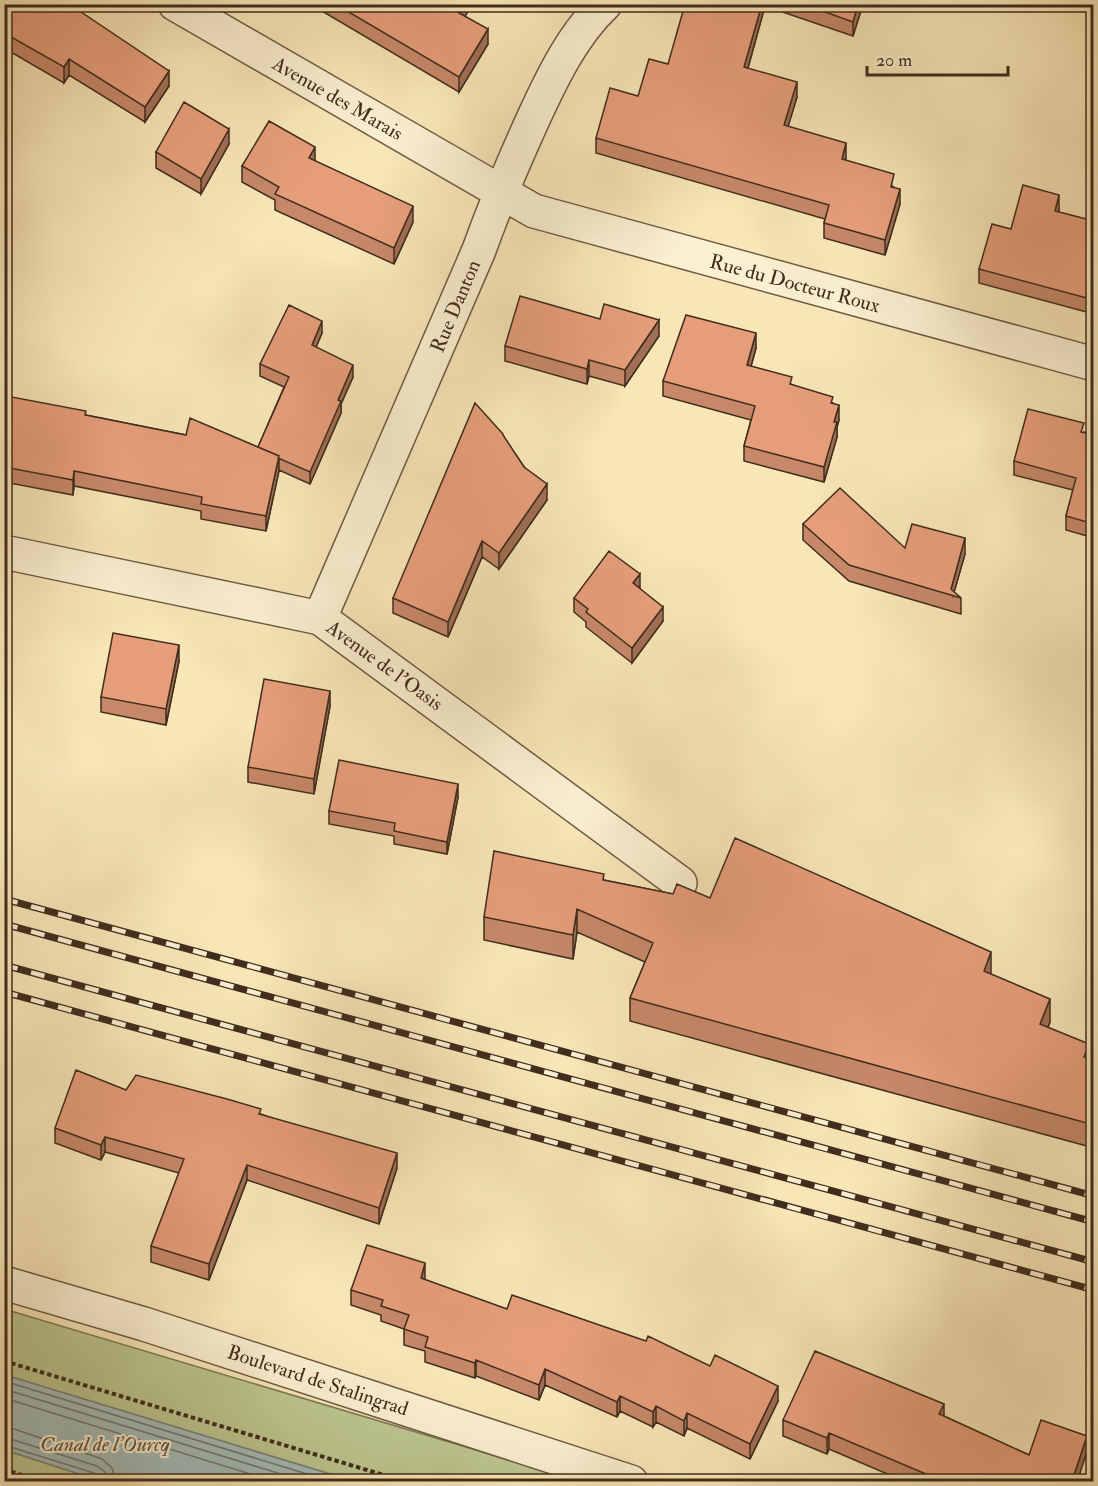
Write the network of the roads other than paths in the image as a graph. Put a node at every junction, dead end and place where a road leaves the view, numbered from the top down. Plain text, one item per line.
1 (176, 4) edge
2 (605, 4) edge
3 (500, 192) junction
4 (1094, 364) edge
5 (4, 552) edge
6 (320, 618) junction
7 (680, 883) edge
8 (4, 1283) edge
9 (631, 1482) edge

1 - 3 street, Avenue des Marais
2 - 3 street, Rue Danton
3 - 4 street, Rue du Docteur Roux
3 - 6 street, Rue Danton
5 - 6 street, Avenue de l'Oasis
6 - 7 street, Avenue de l'Oasis
8 - 9 street, Boulevard de Stalingrad

